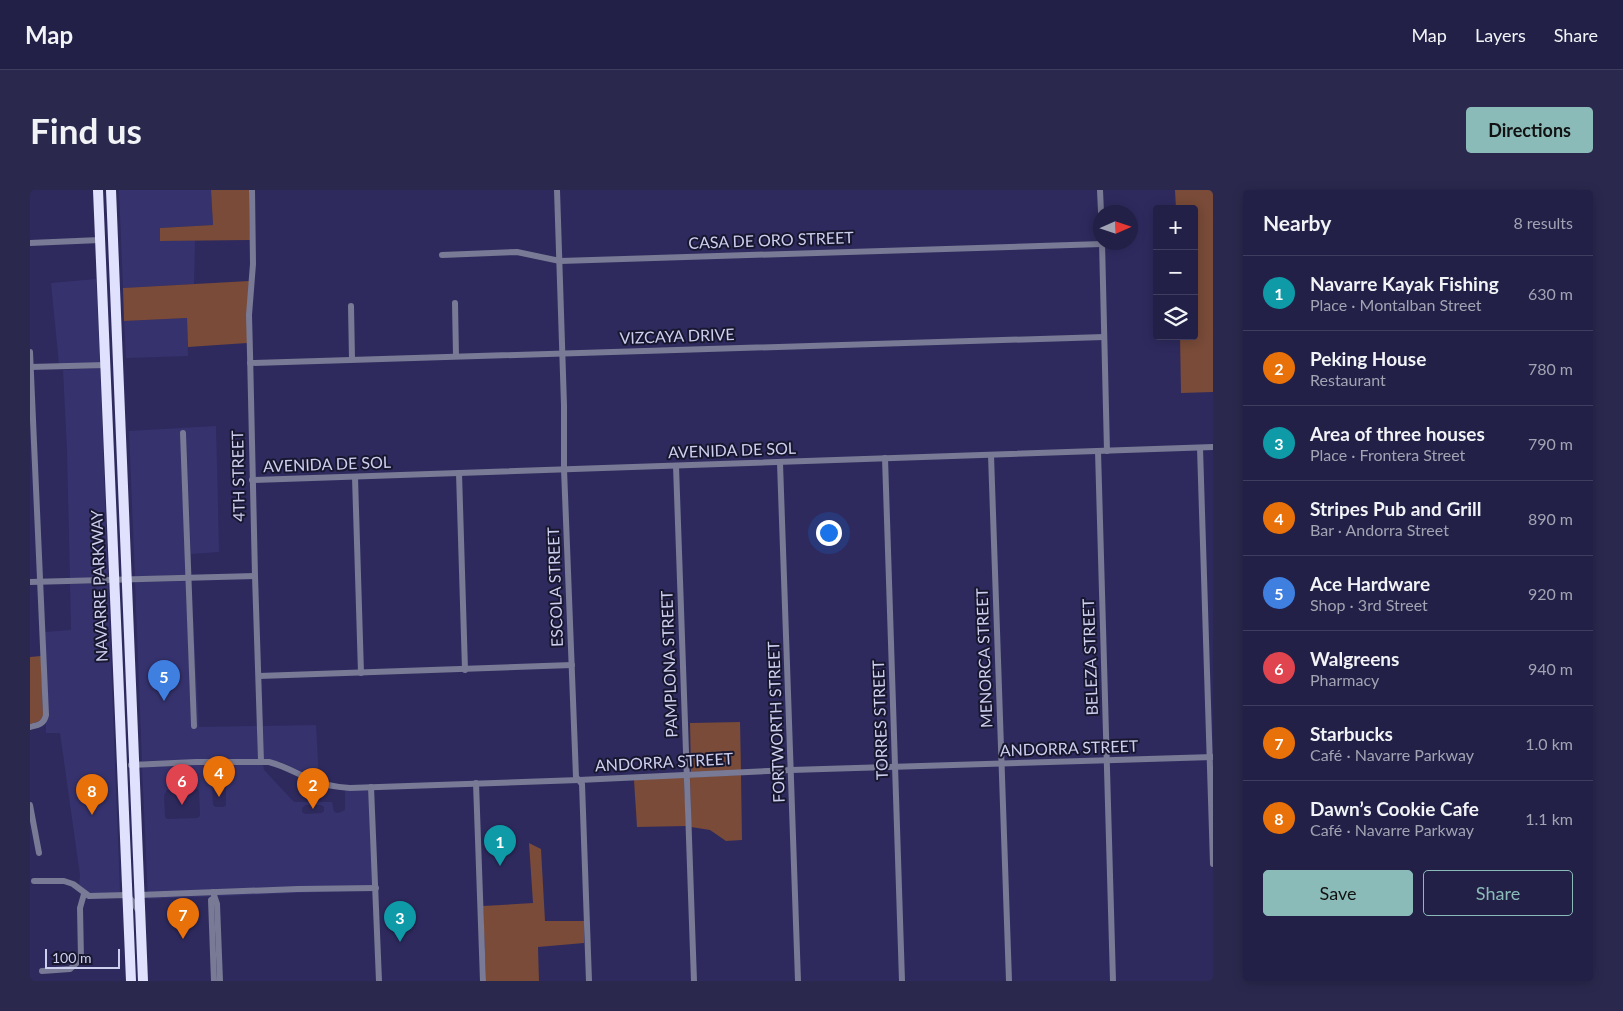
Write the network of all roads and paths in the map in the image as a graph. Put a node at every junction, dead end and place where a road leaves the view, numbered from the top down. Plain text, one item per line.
1 (98, 190) edge
2 (111, 190) edge
3 (252, 190) edge
4 (557, 190) edge
5 (1100, 190) edge
6 (1101, 205) edge
7 (100, 240) junction
8 (30, 243) edge
9 (1093, 243) edge
10 (1102, 250) edge
11 (442, 254) dead end
12 (560, 260) junction
13 (102, 279) junction
14 (455, 303) dead end
15 (351, 306) dead end
16 (1104, 337) junction
17 (30, 352) edge
18 (562, 353) junction
19 (456, 356) junction
20 (118, 357) junction
21 (352, 359) junction
22 (250, 363) junction
23 (106, 365) junction
24 (31, 367) edge
25 (32, 426) edge
26 (183, 433) dead end
27 (121, 443) junction
28 (1213, 447) edge
29 (1200, 448) junction
30 (1098, 451) junction
31 (1107, 451) junction
32 (991, 455) junction
33 (885, 458) junction
34 (780, 462) junction
35 (676, 466) junction
36 (564, 470) junction
37 (459, 473) junction
38 (355, 477) junction
39 (252, 480) junction
40 (255, 576) junction
41 (189, 578) junction
42 (127, 580) junction
43 (114, 581) junction
44 (30, 582) edge
45 (41, 582) junction
46 (572, 665) junction
47 (465, 670) junction
48 (361, 673) junction
49 (259, 676) junction
50 (194, 726) dead end
51 (30, 727) edge
52 (1211, 757) edge
53 (261, 761) junction
54 (1107, 761) junction
55 (134, 764) junction
56 (1001, 764) junction
57 (122, 765) junction
58 (895, 768) junction
59 (791, 770) junction
60 (687, 775) junction
61 (579, 780) junction
62 (476, 783) junction
63 (372, 787) junction
64 (30, 805) edge
65 (39, 853) dead end
66 (1213, 864) edge
67 (138, 873) junction
68 (34, 881) dead end
69 (376, 888) junction
70 (84, 894) junction
71 (127, 895) junction
72 (139, 895) junction
73 (213, 895) junction
74 (140, 917) junction
75 (42, 971) dead end
76 (131, 981) edge
77 (143, 981) edge
78 (214, 981) edge
79 (220, 981) edge
80 (379, 981) edge
81 (483, 981) edge
82 (589, 981) edge
83 (694, 981) edge
84 (798, 981) edge
85 (902, 981) edge
86 (1009, 981) edge
87 (1113, 981) edge

1 - 7 highway, NAVARRE PARKWAY
2 - 20 highway, NAVARRE PARKWAY
3 - 22 street, 4TH STREET
4 - 12 street, ESCOLA STREET
5 - 6 street
7 - 8 street
7 - 13 highway, NAVARRE PARKWAY
9 - 12 street, CASA DE ORO STREET
10 - 16 street
11 - 12 street, CASA DE ORO STREET
12 - 18 street, ESCOLA STREET
13 - 20 highway
13 - 23 highway, NAVARRE PARKWAY
14 - 19 street
15 - 21 street
16 - 18 street, VIZCAYA DRIVE
16 - 31 street
17 - 24 street
18 - 19 street, VIZCAYA DRIVE
18 - 36 street, ESCOLA STREET
19 - 21 street, VIZCAYA DRIVE
20 - 27 highway, NAVARRE PARKWAY
21 - 22 street, VIZCAYA DRIVE
22 - 39 street, 4TH STREET
23 - 24 street
23 - 27 highway
23 - 43 highway, NAVARRE PARKWAY
24 - 25 street
25 - 45 street
26 - 41 street
27 - 42 highway, NAVARRE PARKWAY
28 - 29 street, AVENIDA DE SOL
29 - 31 street, AVENIDA DE SOL
29 - 52 street
30 - 31 street, AVENIDA DE SOL
30 - 32 street, AVENIDA DE SOL
30 - 54 street, BELEZA STREET
32 - 33 street, AVENIDA DE SOL
32 - 56 street, MENORCA STREET
33 - 34 street, AVENIDA DE SOL
33 - 58 street, TORRES STREET
34 - 35 street, AVENIDA DE SOL
34 - 59 street, FORTWORTH STREET
35 - 36 street, AVENIDA DE SOL
35 - 60 street, PAMPLONA STREET
36 - 37 street, AVENIDA DE SOL
36 - 46 street, ESCOLA STREET
37 - 38 street, AVENIDA DE SOL
37 - 47 street
38 - 39 street, AVENIDA DE SOL
38 - 48 street
39 - 40 street, 4TH STREET
40 - 41 street
40 - 49 street, 4TH STREET
41 - 42 street
41 - 50 street
42 - 43 street
42 - 55 highway, NAVARRE PARKWAY
43 - 45 street
43 - 57 highway, NAVARRE PARKWAY
44 - 45 street
45 - 51 street
46 - 47 street
46 - 61 street, ESCOLA STREET
47 - 48 street
48 - 49 street
49 - 53 street, 4TH STREET
52 - 54 street, ANDORRA STREET
52 - 66 street
53 - 55 street, ANDORRA STREET
53 - 63 street, ANDORRA STREET
54 - 56 street, ANDORRA STREET
54 - 87 street, BELEZA STREET
55 - 57 street, ANDORRA STREET
55 - 67 highway, NAVARRE PARKWAY
56 - 58 street, ANDORRA STREET
56 - 86 street, MENORCA STREET
57 - 71 highway, NAVARRE PARKWAY
58 - 59 street, ANDORRA STREET
58 - 85 street, TORRES STREET
59 - 60 street, ANDORRA STREET
59 - 84 street, FORTWORTH STREET
60 - 61 street, ANDORRA STREET
60 - 83 street, PAMPLONA STREET
61 - 62 street, ANDORRA STREET
61 - 82 street, ESCOLA STREET
62 - 63 street, ANDORRA STREET
62 - 81 street
63 - 69 street
64 - 65 street
67 - 71 street
67 - 72 highway, NAVARRE PARKWAY
68 - 70 street
69 - 73 street
69 - 80 street
70 - 71 street
70 - 75 street
71 - 74 street
71 - 76 highway, NAVARRE PARKWAY
72 - 73 street
72 - 74 highway, NAVARRE PARKWAY
73 - 78 street
73 - 79 street
74 - 77 highway, NAVARRE PARKWAY

